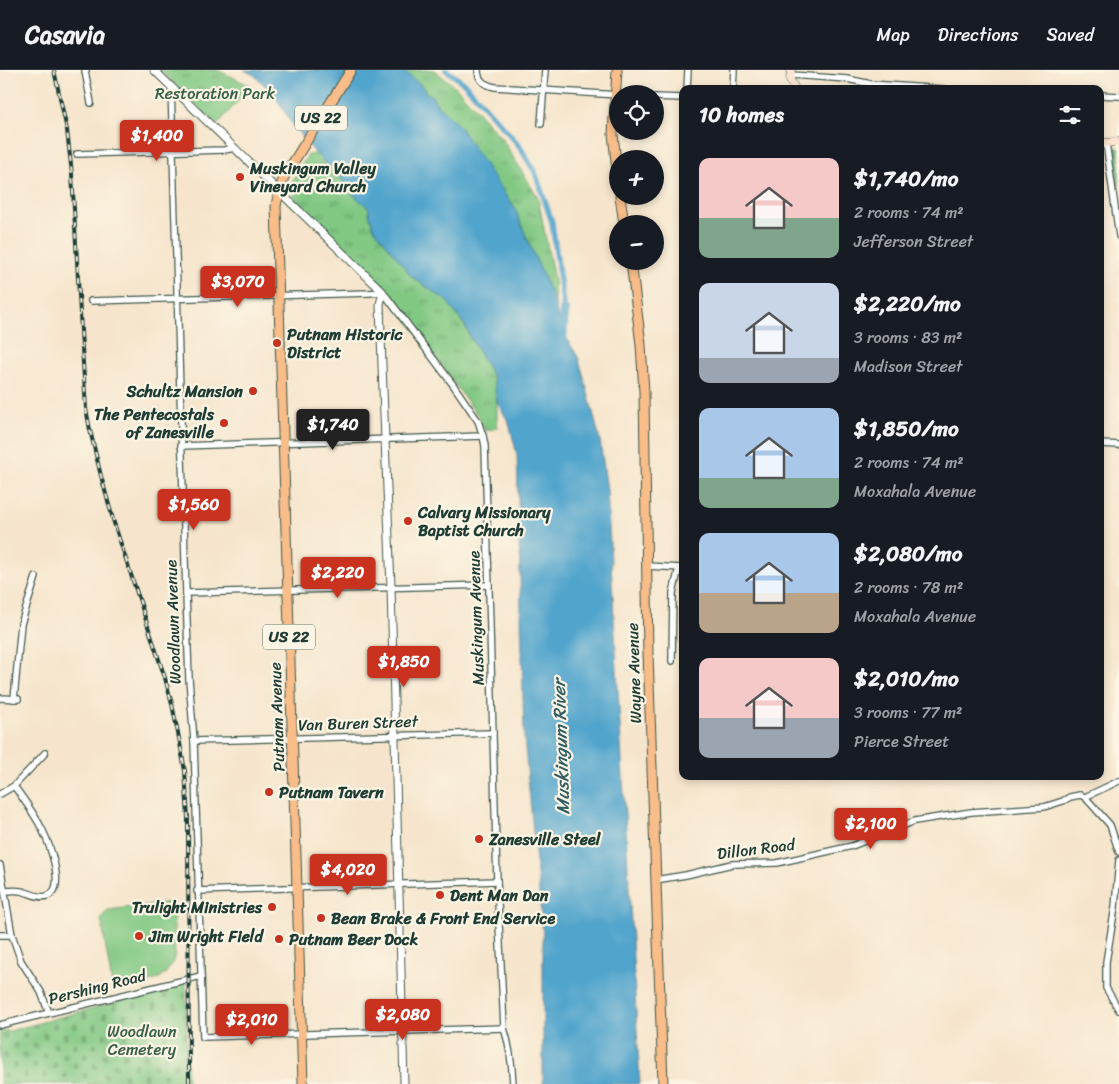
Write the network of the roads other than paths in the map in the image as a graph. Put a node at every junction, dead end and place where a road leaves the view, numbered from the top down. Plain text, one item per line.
1 (86, 70) edge
2 (154, 70) edge
3 (351, 70) edge
4 (478, 70) edge
5 (545, 70) edge
6 (617, 70) edge
7 (688, 70) edge
8 (734, 70) edge
9 (791, 73) edge
10 (616, 85) edge
11 (687, 85) edge
12 (733, 85) edge
13 (792, 85) edge
14 (885, 85) edge
15 (171, 86) junction
16 (543, 90) junction
17 (609, 95) edge
18 (1104, 95) edge
19 (1119, 96) edge
20 (664, 97) edge
21 (679, 98) edge
22 (90, 103) dead end
23 (541, 124) dead end
24 (1119, 142) edge
25 (1104, 143) edge
26 (235, 148) junction
27 (1104, 149) edge
28 (172, 152) junction
29 (78, 154) dead end
30 (279, 191) junction
31 (1119, 236) edge
32 (632, 270) edge
33 (382, 292) junction
34 (279, 296) junction
35 (177, 299) junction
36 (90, 301) dead end
37 (483, 436) junction
38 (385, 439) junction
39 (283, 443) junction
40 (1104, 444) edge
41 (182, 446) junction
42 (1119, 446) edge
43 (647, 566) junction
44 (679, 568) edge
45 (679, 575) edge
46 (36, 577) dead end
47 (489, 585) junction
48 (391, 587) junction
49 (288, 590) junction
50 (186, 593) junction
51 (672, 660) dead end
52 (0, 698) edge
53 (493, 733) junction
54 (394, 736) junction
55 (292, 738) junction
56 (194, 741) junction
57 (44, 753) dead end
58 (1119, 781) edge
59 (14, 786) junction
60 (0, 794) edge
61 (1085, 797) junction
62 (1119, 852) edge
63 (1119, 860) edge
64 (0, 865) edge
65 (655, 880) junction
66 (497, 881) junction
67 (398, 884) junction
68 (297, 888) junction
69 (197, 891) junction
70 (5, 892) junction
71 (0, 935) edge
72 (12, 935) junction
73 (200, 976) junction
74 (1119, 1010) edge
75 (49, 1013) junction
76 (0, 1025) edge
77 (504, 1028) junction
78 (403, 1031) junction
79 (301, 1034) junction
80 (303, 1084) edge
81 (404, 1084) edge
82 (513, 1084) edge
83 (663, 1084) edge

1 - 22 street
2 - 15 street, Muskingum Avenue
3 - 30 main road, Putnam Avenue / US 22
4 - 16 street
5 - 16 street
6 - 10 main road
7 - 11 street
8 - 12 street
9 - 13 main road
9 - 14 street
15 - 26 street, Muskingum Avenue
15 - 28 street, Woodlawn Avenue
16 - 17 street
16 - 23 street
18 - 19 street
20 - 21 street
24 - 25 main road
26 - 28 street
26 - 30 street, Muskingum Avenue
27 - 31 street
28 - 29 street
28 - 35 street, Woodlawn Avenue
30 - 33 street, Muskingum Avenue
30 - 34 main road, Putnam Avenue / US 22
32 - 43 main road, Wayne Avenue
33 - 34 street
33 - 37 street, Muskingum Avenue
33 - 38 street
34 - 35 street
34 - 39 main road, Putnam Avenue / US 22
35 - 36 street
35 - 41 street, Woodlawn Avenue
37 - 38 street
37 - 47 street, Muskingum Avenue
38 - 39 street
38 - 48 street
39 - 41 street
39 - 49 main road, Putnam Avenue / US 22
40 - 42 street
41 - 50 street, Woodlawn Avenue
43 - 44 street
43 - 65 main road, Wayne Avenue
45 - 51 street
46 - 52 street
47 - 48 street
47 - 53 street, Muskingum Avenue
48 - 49 street
48 - 54 street
49 - 50 street
49 - 55 main road, Putnam Avenue / US 22
50 - 56 street, Woodlawn Avenue
53 - 54 street, Van Buren Street
53 - 66 street, Muskingum Avenue
54 - 55 street, Van Buren Street
54 - 67 street
55 - 56 street, Van Buren Street
55 - 68 main road, Putnam Avenue / US 22
56 - 69 street, Woodlawn Avenue
57 - 59 street
58 - 61 street, Dillon Road
59 - 60 street
59 - 70 street
61 - 62 street
61 - 65 street, Dillon Road
63 - 74 street
64 - 70 street
65 - 83 main road, Wayne Avenue
66 - 67 street
66 - 77 street, Muskingum Avenue
67 - 68 street
67 - 78 street
68 - 69 street
68 - 79 main road, Putnam Avenue / US 22
69 - 73 street, Woodlawn Avenue
70 - 72 street
71 - 72 street
72 - 75 street
73 - 75 street, Pershing Road
73 - 79 street, Woodlawn Avenue
75 - 76 street, Pershing Road
77 - 78 street
77 - 82 street, Muskingum Avenue
78 - 79 street
78 - 81 street
79 - 80 main road, Putnam Avenue / US 22

